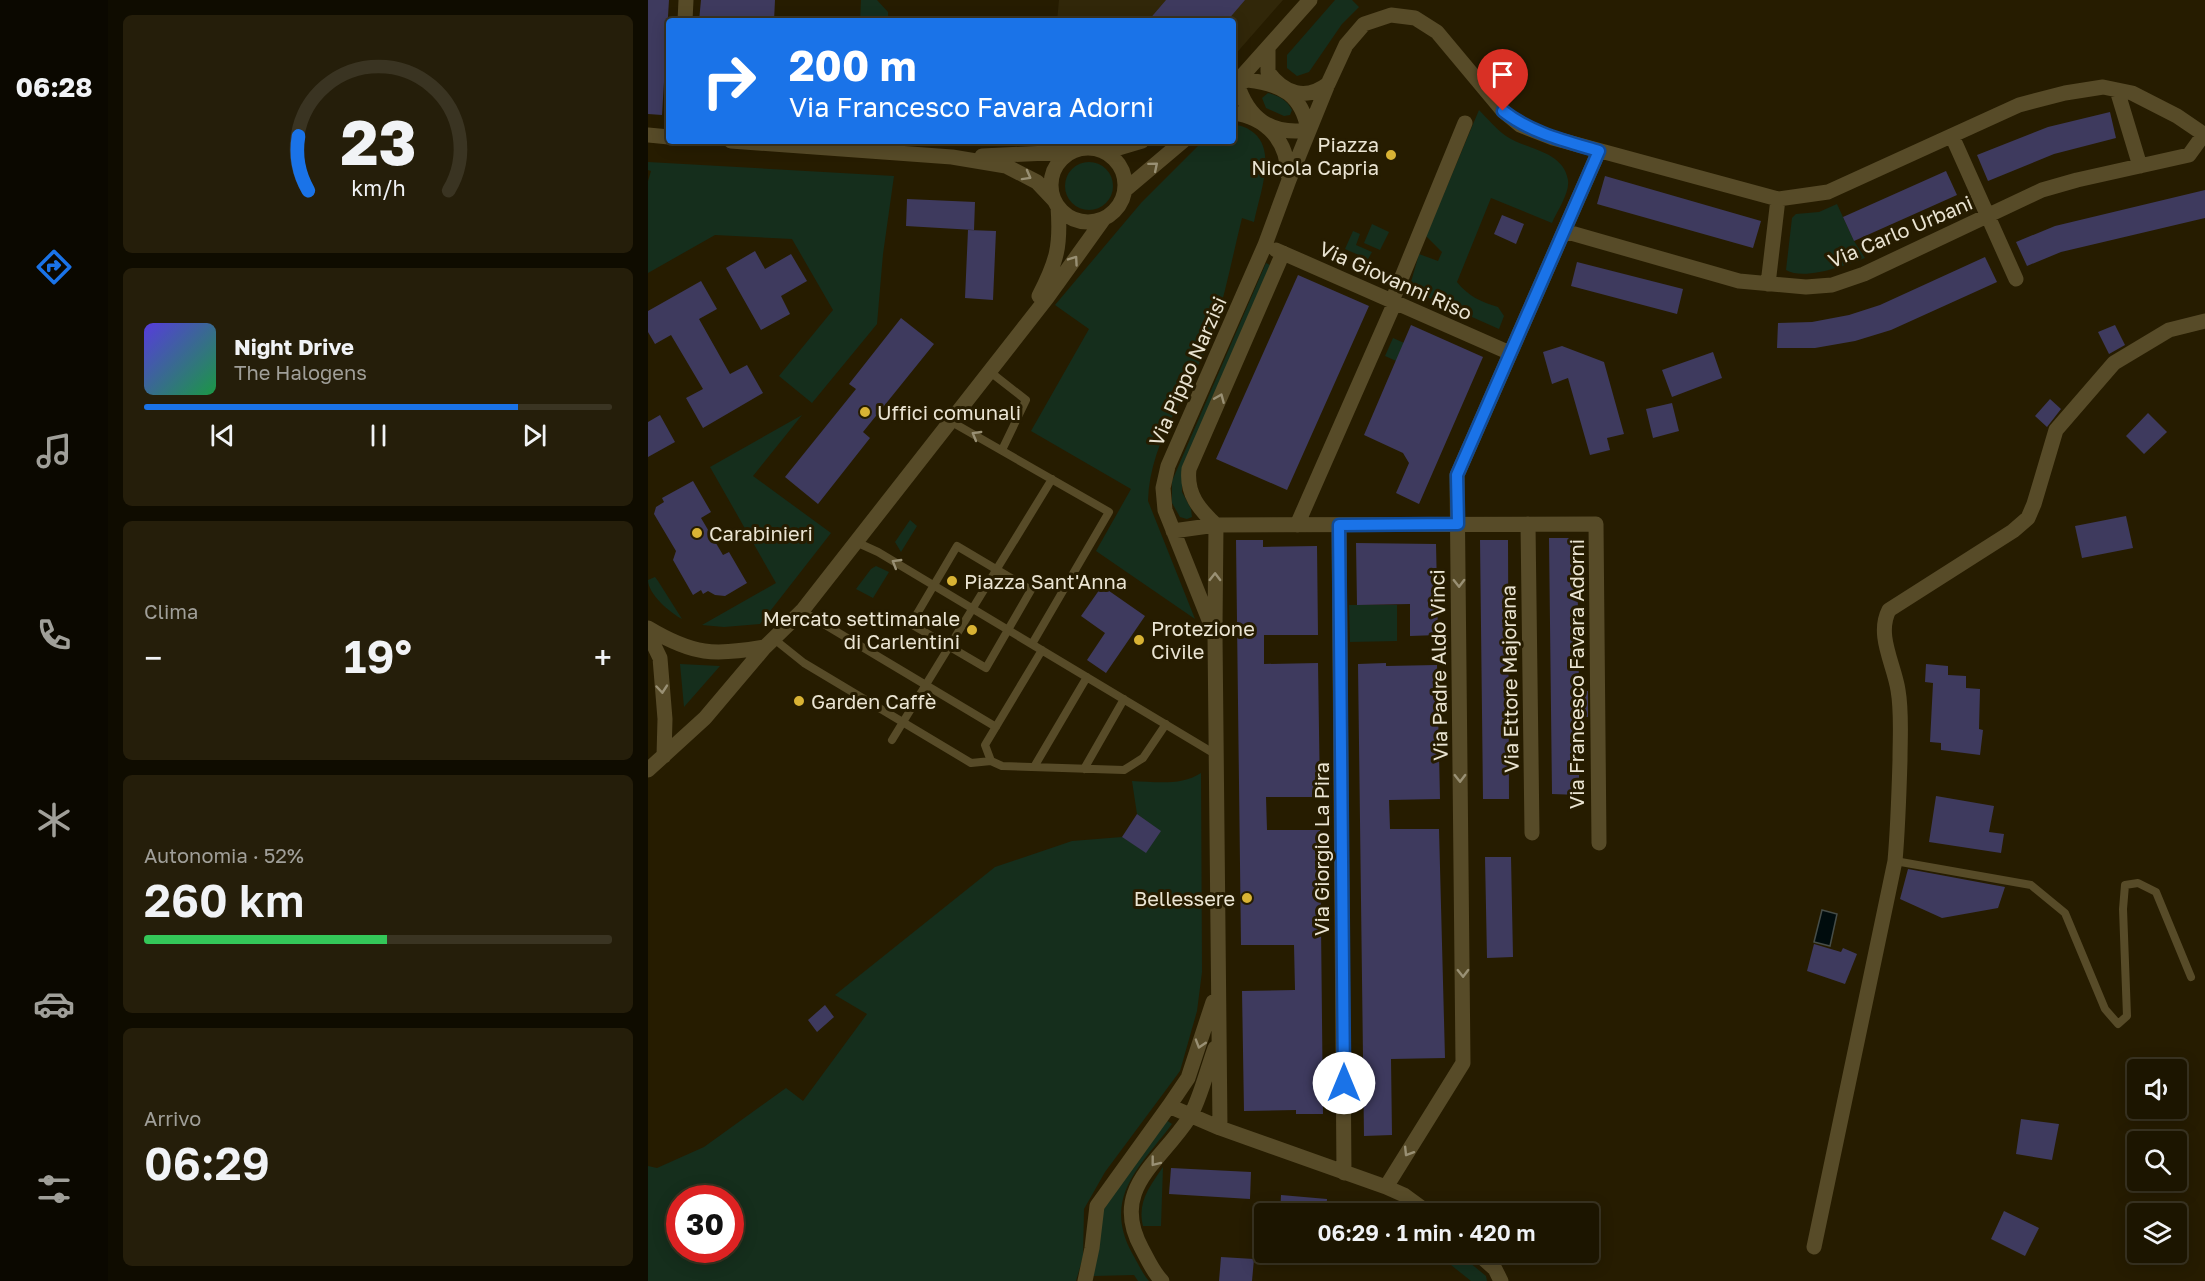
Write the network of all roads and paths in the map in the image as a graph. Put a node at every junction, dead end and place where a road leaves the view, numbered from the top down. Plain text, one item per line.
1 (686, 0) edge
2 (1310, 0) edge
3 (685, 18) edge
4 (1268, 48) junction
5 (1236, 83) edge
6 (1236, 84) edge
7 (1328, 84) junction
8 (1236, 86) edge
9 (1284, 89) junction
10 (2116, 90) junction
11 (1236, 114) edge
12 (1465, 123) dead end
13 (1264, 124) junction
14 (1308, 130) junction
15 (2205, 134) edge
16 (648, 135) edge
17 (1952, 136) junction
18 (666, 137) edge
19 (772, 144) edge
20 (1132, 144) edge
21 (1179, 144) edge
22 (1599, 151) junction
23 (1070, 152) junction
24 (1105, 152) junction
25 (952, 157) junction
26 (2140, 166) junction
27 (1288, 180) junction
28 (1125, 190) junction
29 (1778, 199) junction
30 (1056, 203) junction
31 (1988, 217) junction
32 (1103, 220) junction
33 (1564, 231) junction
34 (1265, 245) junction
35 (1283, 253) junction
36 (2016, 279) dead end
37 (1768, 284) junction
38 (1393, 301) junction
39 (2205, 321) edge
40 (1026, 323) junction
41 (1510, 353) junction
42 (989, 371) junction
43 (950, 421) junction
44 (1002, 450) junction
45 (1052, 479) junction
46 (1458, 524) junction
47 (1528, 524) junction
48 (1216, 525) junction
49 (1297, 525) junction
50 (1339, 525) junction
51 (1173, 531) junction
52 (856, 542) junction
53 (996, 570) junction
54 (934, 585) junction
55 (973, 609) junction
56 (802, 611) junction
57 (648, 628) edge
58 (1008, 630) junction
59 (648, 633) edge
60 (1215, 635) junction
61 (770, 643) junction
62 (1032, 645) junction
63 (950, 646) junction
64 (1042, 650) junction
65 (1087, 677) junction
66 (925, 686) junction
67 (1124, 699) junction
68 (903, 722) junction
69 (1166, 724) junction
70 (996, 727) junction
71 (892, 740) dead end
72 (1215, 754) junction
73 (664, 756) junction
74 (991, 761) junction
75 (1034, 767) junction
76 (1084, 769) junction
77 (648, 770) edge
78 (1532, 833) dead end
79 (1599, 843) dead end
80 (1895, 861) junction
81 (2191, 977) dead end
82 (1218, 988) junction
83 (1218, 1040) junction
84 (1169, 1106) junction
85 (1191, 1116) junction
86 (1220, 1128) junction
87 (1344, 1173) junction
88 (1386, 1187) junction
89 (1415, 1203) edge
90 (1814, 1247) dead end
91 (1488, 1263) edge
92 (1085, 1281) edge
93 (1161, 1281) edge
94 (1501, 1281) edge

1 - 3 street
2 - 4 street
4 - 5 street
4 - 9 street
6 - 9 street
7 - 9 street
7 - 14 street, Via Pippo Narzisi
7 - 22 street, Via Pippo Narzisi
8 - 13 street
9 - 14 street
10 - 15 street
10 - 17 street
10 - 26 street
11 - 13 street
12 - 38 street
13 - 14 street
13 - 27 street
14 - 27 street, Via Pippo Narzisi
15 - 26 street, Via Carlo Urbani
16 - 18 street
17 - 29 street
17 - 31 street
19 - 25 street
20 - 24 street
28 -> 21 street
22 - 29 street, Via Pippo Narzisi
22 - 33 street, Via Padre Aldo Vinci
23 - 24 street
23 - 25 street
23 - 30 street
24 - 28 street
25 -> 30 street
26 - 31 street, Via Carlo Urbani
27 - 34 street, Via Pippo Narzisi
28 - 32 street
29 - 37 street
30 - 32 street
30 - 40 street
31 - 36 street
31 - 37 street, Via Carlo Urbani
40 -> 32 street
33 - 37 street, Via Carlo Urbani
33 - 41 street, Via Padre Aldo Vinci
34 - 35 street, Via Giovanni Riso
34 - 51 street, Via Pippo Narzisi
35 - 38 street, Via Giovanni Riso
48 -> 35 street
38 - 41 street, Via Giovanni Riso
38 - 49 street
39 - 80 street
40 - 42 street
41 - 46 street, Via Padre Aldo Vinci
42 - 43 street
42 - 44 lane
44 -> 43 lane
43 - 52 street
44 - 45 lane
45 - 53 lane
45 - 62 lane
46 - 47 street, Via Francesco Favara Adorni
46 - 50 street, Via Francesco Favara Adorni
46 -> 88 street, Via Padre Aldo Vinci
47 - 78 street, Via Ettore Majorana
47 - 79 street, Via Francesco Favara Adorni
48 - 49 street, Via Francesco Favara Adorni
48 - 51 street, Via Francesco Favara Adorni
60 -> 48 street
49 - 50 street, Via Francesco Favara Adorni
50 - 87 street, Via Giorgio La Pira
51 - 60 street, Via Pippo Narzisi
54 -> 52 lane
52 - 56 street
53 - 54 lane
53 - 55 lane
53 - 58 lane
54 - 55 lane
54 - 63 lane
55 - 58 lane
55 - 63 lane
56 - 61 street
56 - 66 lane
57 - 61 street
58 - 62 lane
58 - 63 lane
59 -> 73 street
60 - 72 street, Via Pippo Narzisi
61 - 68 lane
61 - 73 street
62 - 64 lane
63 - 66 lane
64 - 65 lane
64 - 70 lane
65 - 67 lane
65 - 75 lane
66 - 68 lane
66 - 70 lane
67 - 69 lane
67 - 76 lane
68 - 71 lane
68 - 74 lane
69 - 72 lane
69 - 76 lane
70 - 74 lane
72 - 82 street, Via Pippo Narzisi
73 - 77 street
74 - 75 lane
75 - 76 lane
80 - 81 lane
80 - 90 street
82 - 83 street, Via Pippo Narzisi
82 -> 84 street
83 - 85 street
83 - 86 street, Via Pippo Narzisi
84 - 85 street
84 - 92 street
85 - 86 street
85 -> 93 street
86 - 87 street
87 - 88 street
88 - 89 street
91 - 94 street

